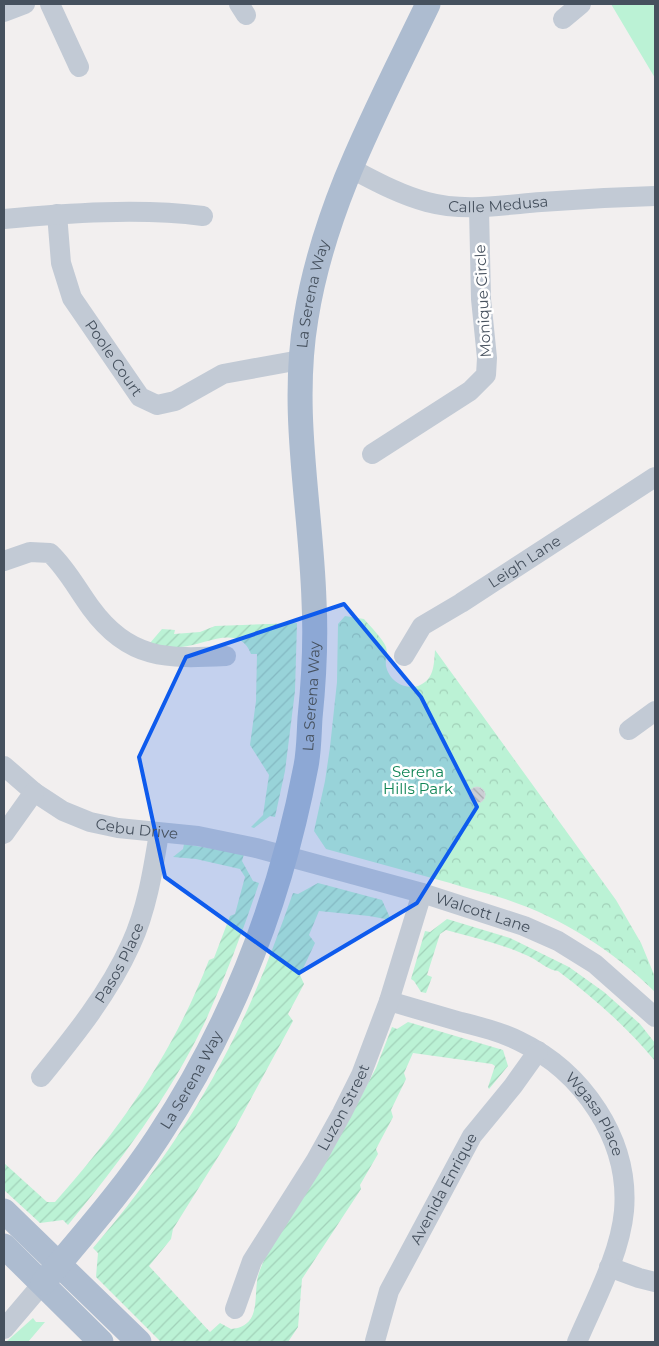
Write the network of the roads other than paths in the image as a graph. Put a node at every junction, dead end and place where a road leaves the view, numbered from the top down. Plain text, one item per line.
1 (25, 4) edge
2 (50, 4) edge
3 (428, 4) edge
4 (582, 4) edge
5 (4, 12) edge
6 (563, 19) dead end
7 (79, 67) dead end
8 (350, 168) junction
9 (655, 196) edge
10 (479, 208) junction
11 (57, 214) junction
12 (202, 216) dead end
13 (4, 219) edge
14 (300, 360) junction
15 (372, 454) dead end
16 (655, 477) edge
17 (4, 561) edge
18 (226, 656) dead end
19 (404, 656) dead end
20 (655, 711) edge
21 (630, 730) dead end
22 (4, 766) edge
23 (34, 792) junction
24 (160, 833) junction
25 (4, 834) edge
26 (286, 857) junction
27 (422, 893) junction
28 (388, 1001) junction
29 (655, 1018) edge
30 (538, 1051) junction
31 (41, 1077) dead end
32 (4, 1211) edge
33 (4, 1246) edge
34 (59, 1263) junction
35 (609, 1266) junction
36 (655, 1282) edge
37 (43, 1283) junction
38 (235, 1309) dead end
39 (4, 1329) edge
40 (375, 1341) dead end
41 (101, 1342) edge
42 (139, 1342) edge
43 (577, 1342) edge

1 - 5 street
2 - 7 street
3 - 8 main road, La Serena Way
4 - 6 street
8 - 10 street, Calle Medusa
8 - 14 main road, La Serena Way
9 - 10 street, Calle Medusa
10 - 15 street, Monique Circle
11 - 12 street
11 - 13 street
11 - 14 street, Poole Court
14 - 26 main road, La Serena Way
16 - 19 street, Leigh Lane
17 - 18 street
20 - 21 street
22 - 23 street, Cebu Drive
23 - 24 street, Cebu Drive
23 - 25 street
24 - 26 street, Cebu Drive
24 - 31 street, Pasos Place
26 - 27 street, Walcott Lane
26 - 34 main road, La Serena Way
27 - 28 street, Luzon Street
27 - 29 street, Walcott Lane
28 - 30 street, Wgasa Place
28 - 38 street, Luzon Street
30 - 35 street, Wgasa Place
30 - 40 street, Avenida Enrique
32 - 34 main road
33 - 37 main road
34 - 37 main road, La Serena Way
34 - 42 main road
35 - 36 street
35 - 43 street, Wgasa Place
37 - 39 street, La Serena Way
37 - 41 main road

